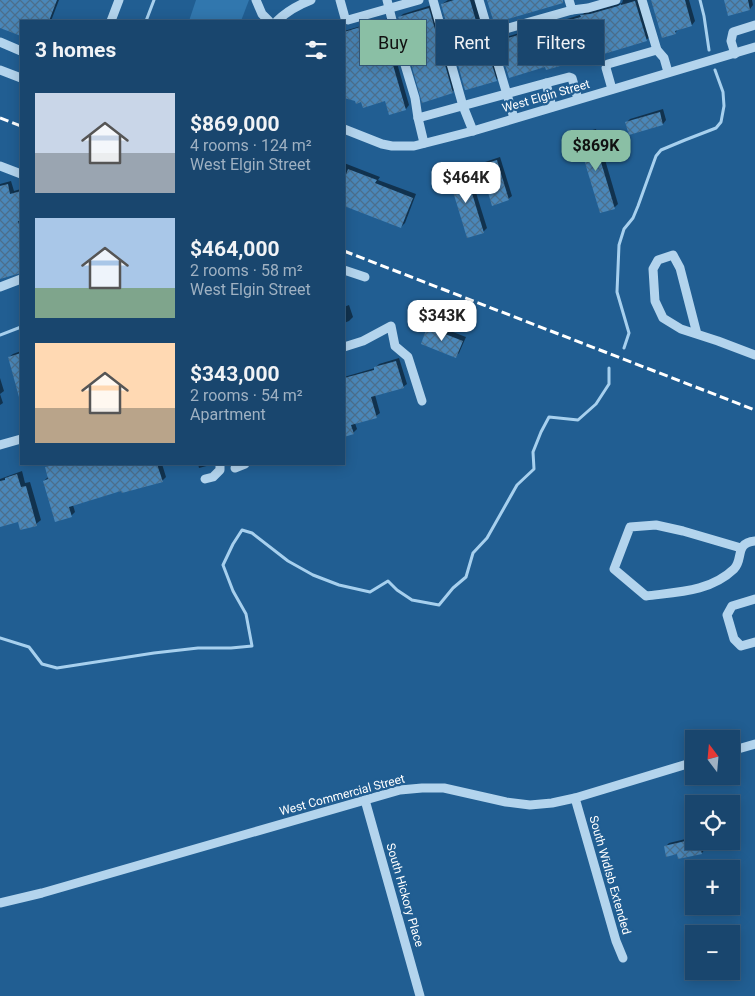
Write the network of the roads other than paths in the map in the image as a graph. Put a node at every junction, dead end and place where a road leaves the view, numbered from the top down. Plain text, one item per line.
1 (119, 0) edge
2 (256, 0) edge
3 (311, 0) edge
4 (340, 0) edge
5 (419, 0) edge
6 (433, 0) edge
7 (479, 0) edge
8 (569, 0) edge
9 (616, 0) edge
10 (642, 0) edge
11 (388, 4) edge
12 (572, 10) junction
13 (111, 20) edge
14 (268, 20) edge
15 (278, 20) edge
16 (484, 20) edge
17 (755, 25) edge
18 (508, 28) edge
19 (0, 42) edge
20 (755, 47) edge
21 (657, 50) junction
22 (20, 51) edge
23 (735, 54) junction
24 (497, 65) edge
25 (0, 70) edge
26 (668, 72) junction
27 (20, 78) edge
28 (546, 83) junction
29 (612, 89) junction
30 (506, 94) junction
31 (578, 99) junction
32 (463, 106) junction
33 (552, 107) junction
34 (418, 118) junction
35 (514, 118) junction
36 (345, 129) edge
37 (473, 131) junction
38 (424, 143) junction
39 (0, 166) edge
40 (20, 174) edge
41 (345, 270) edge
42 (365, 277) dead end
43 (20, 279) edge
44 (0, 287) edge
45 (697, 334) junction
46 (345, 347) edge
47 (755, 355) edge
48 (422, 401) dead end
49 (20, 439) edge
50 (0, 445) edge
51 (220, 465) edge
52 (242, 465) edge
53 (235, 468) dead end
54 (205, 479) dead end
55 (755, 541) edge
56 (741, 548) junction
57 (755, 599) edge
58 (755, 642) edge
59 (755, 744) edge
60 (740, 748) edge
61 (685, 765) edge
62 (575, 798) junction
63 (365, 800) junction
64 (0, 903) edge
65 (623, 958) dead end
66 (420, 996) edge

1 - 13 street
2 - 14 street
3 - 15 street
4 - 11 street
5 - 11 street
6 - 32 street
7 - 16 street
8 - 12 street
9 - 12 street
10 - 21 street
11 - 34 street
12 - 18 street
17 - 23 street
19 - 22 street
20 - 23 street, West Elgin Street
21 - 26 street
21 - 29 street
23 - 26 street, West Elgin Street
24 - 30 street
25 - 27 street
26 - 29 street, West Elgin Street
28 - 30 street
28 - 31 street
28 - 33 street
29 - 31 street, West Elgin Street
30 - 32 street
30 - 35 street
31 - 33 street, West Elgin Street
32 - 34 street
32 - 37 street
33 - 35 street, West Elgin Street
34 - 38 street
35 - 37 street, West Elgin Street
36 - 38 street, West Elgin Street
37 - 38 street, West Elgin Street
39 - 40 street
41 - 42 street
43 - 44 street
45 - 45 street
45 - 47 street
46 - 48 street
49 - 50 street
51 - 54 street
52 - 53 street
55 - 56 street
56 - 56 street
57 - 58 street
59 - 60 street
61 - 62 street, West Commercial Street
62 - 63 street, West Commercial Street
62 - 65 street, South Widlsb Extended
63 - 64 street, West Commercial Street
63 - 66 street, South Hickory Place

